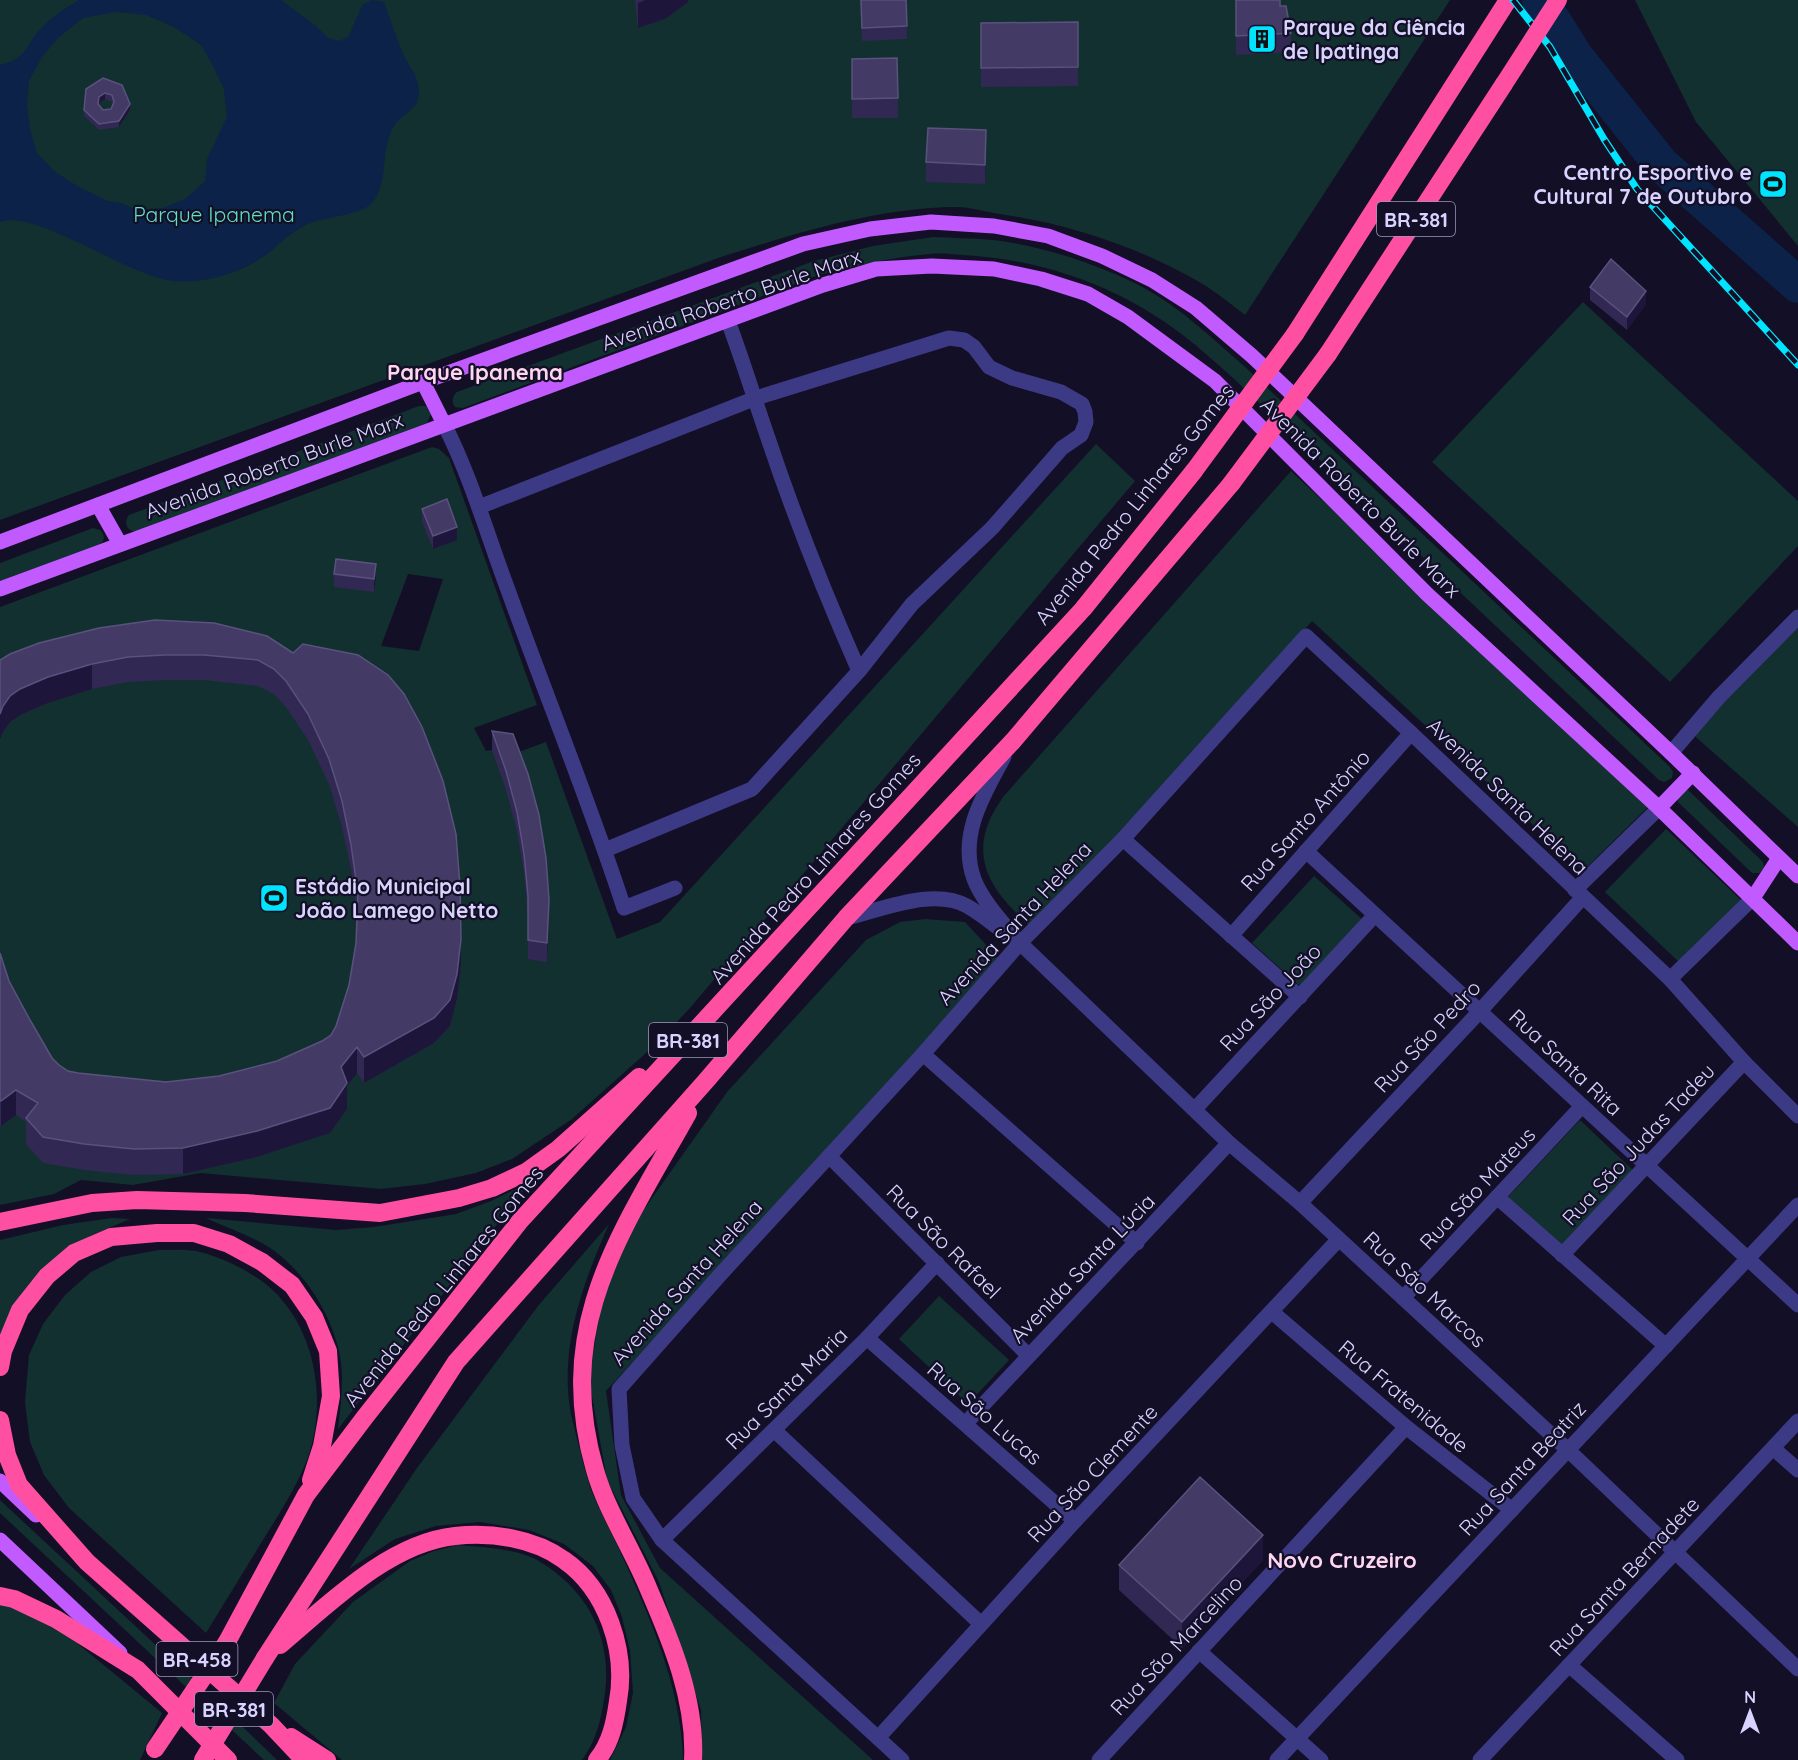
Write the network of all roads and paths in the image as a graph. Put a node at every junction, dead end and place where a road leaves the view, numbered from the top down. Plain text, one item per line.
1 (1508, 0) edge
2 (1558, 0) edge
3 (728, 321) junction
4 (423, 382) junction
5 (756, 398) junction
6 (444, 424) junction
7 (98, 505) junction
8 (479, 507) junction
9 (0, 543) edge
10 (120, 544) junction
11 (0, 589) edge
12 (1798, 617) edge
13 (859, 671) junction
14 (1411, 733) junction
15 (1013, 741) junction
16 (1671, 753) junction
17 (1693, 773) junction
18 (1659, 808) junction
19 (1123, 838) junction
20 (605, 850) junction
21 (1306, 850) junction
22 (1779, 858) junction
23 (1798, 876) edge
24 (675, 888) dead end
25 (1579, 893) junction
26 (1753, 898) junction
27 (1376, 915) junction
28 (846, 918) junction
29 (1231, 936) junction
30 (1798, 943) edge
31 (1020, 944) junction
32 (1670, 979) junction
33 (1300, 997) junction
34 (721, 1004) junction
35 (1480, 1011) junction
36 (923, 1054) junction
37 (1744, 1062) junction
38 (705, 1082) junction
39 (1582, 1106) junction
40 (1195, 1108) junction
41 (1798, 1116) edge
42 (1229, 1143) junction
43 (829, 1156) junction
44 (1647, 1165) junction
45 (1497, 1197) junction
46 (1300, 1203) junction
47 (1798, 1205) edge
48 (0, 1222) edge
49 (1339, 1239) junction
50 (1137, 1243) junction
51 (1562, 1255) junction
52 (1748, 1259) junction
53 (937, 1263) junction
54 (1403, 1298) junction
55 (1798, 1305) edge
56 (1272, 1312) junction
57 (867, 1338) junction
58 (1666, 1346) junction
59 (1028, 1355) junction
60 (0, 1367) edge
61 (0, 1420) edge
62 (1798, 1421) edge
63 (966, 1423) junction
64 (1406, 1427) junction
65 (774, 1430) junction
66 (1773, 1448) junction
67 (1568, 1450) junction
68 (1798, 1470) edge
69 (0, 1481) edge
70 (306, 1495) junction
71 (1512, 1510) junction
72 (1075, 1521) junction
73 (0, 1540) edge
74 (662, 1540) junction
75 (1675, 1552) junction
76 (87, 1562) junction
77 (0, 1596) edge
78 (981, 1624) junction
79 (1199, 1651) junction
80 (265, 1658) junction
81 (1569, 1665) junction
82 (1798, 1669) edge
83 (138, 1670) junction
84 (271, 1725) junction
85 (878, 1738) junction
86 (1297, 1739) junction
87 (152, 1755) edge
88 (203, 1760) edge
89 (228, 1760) edge
90 (304, 1760) edge
91 (327, 1760) edge
92 (597, 1760) edge
93 (693, 1760) edge
94 (902, 1760) edge
95 (1098, 1760) edge
96 (1277, 1760) edge
97 (1321, 1760) edge
98 (1480, 1760) edge
99 (1677, 1760) edge

1 - 34 highway, Avenida Pedro Linhares Gomes / BR-381, bridge
2 - 15 highway, BR-381, bridge
3 - 5 street
3 - 6 main road, Avenida Roberto Burle Marx
3 - 18 main road, Avenida Roberto Burle Marx
4 - 6 main road
4 - 7 main road, Avenida Roberto Burle Marx
4 - 16 main road, Avenida Roberto Burle Marx
5 - 8 street
5 - 13 street
5 - 13 street
6 - 8 street
6 - 10 main road, Avenida Roberto Burle Marx
7 - 9 main road, Avenida Roberto Burle Marx
7 - 10 main road
8 - 20 street
10 - 11 main road, Avenida Roberto Burle Marx
12 - 16 street
13 - 20 street
14 - 19 street, Avenida Santa Helena
14 - 21 street, Rua Santo Antônio
14 - 25 street, Avenida Santa Helena
15 - 28 highway, BR-381
15 - 31 street
16 - 17 main road, Avenida Roberto Burle Marx
17 - 18 main road
17 - 22 main road, Avenida Roberto Burle Marx
18 - 25 street, Rua São Pedro
18 - 26 main road, Avenida Roberto Burle Marx
19 - 29 street
19 - 31 street, Avenida Santa Helena
20 - 24 street
21 - 27 street, Rua Santa Rita
21 - 29 street, Rua Santo Antônio
22 - 23 main road, Avenida Roberto Burle Marx
22 - 26 main road
25 - 32 street, Avenida Santa Helena
25 - 35 street, Rua São Pedro
26 - 30 main road, Avenida Roberto Burle Marx
26 - 32 street
27 - 33 street, Rua São João
27 - 35 street, Rua Santa Rita
28 - 31 street
28 - 38 highway, BR-381
29 - 33 street
31 - 36 street, Avenida Santa Helena
31 - 40 street, Rua São Marcos
32 - 37 street, Avenida Santa Helena
33 - 40 street, Rua São João
34 - 48 highway
34 - 70 highway, Avenida Pedro Linhares Gomes / BR-381
35 - 39 street, Rua Santa Rita
35 - 46 street, Rua São Pedro
36 - 43 street, Avenida Santa Helena
36 - 50 street
37 - 41 street, Avenida Santa Helena
37 - 44 street, Rua São Judas Tadeu
38 - 80 highway, BR-381
38 - 93 highway
39 - 44 street, Rua Santa Rita
39 - 45 street, Rua São Mateus
40 - 42 street, Rua São Marcos
42 - 46 street, Rua São Marcos
42 - 50 street, Avenida Santa Lúcia
43 - 53 street, Rua São Rafael
43 - 74 street, Avenida Santa Helena
44 - 51 street, Rua São Judas Tadeu
44 - 52 street, Rua Santa Rita
45 - 51 street
45 - 54 street, Rua São Mateus
46 - 49 street, Rua São Marcos
47 - 52 street, Rua Santa Beatriz
49 - 54 street, Rua São Marcos
49 - 56 street, Rua São Clemente
50 - 59 street, Avenida Santa Lúcia
51 - 58 street
52 - 55 street, Rua Santa Rita
52 - 58 street, Rua Santa Beatriz
53 - 57 street, Rua Santa Maria
53 - 59 street, Rua São Rafael
54 - 67 street, Rua São Marcos
56 - 64 street, Rua Fratenidade
56 - 72 street, Rua São Clemente
57 - 63 street, Rua São Lucas
57 - 65 street, Rua Santa Maria
58 - 67 street, Rua Santa Beatriz
59 - 63 street, Avenida Santa Lúcia
60 - 70 highway
61 - 76 highway
62 - 66 street, Rua Santa Bernadete
63 - 72 street, Rua São Lucas
64 - 71 street, Rua Fratenidade
64 - 79 street, Rua São Marcelino
65 - 74 street, Rua Santa Maria
65 - 78 street
66 - 68 street
66 - 75 street, Rua Santa Bernadete
67 - 71 street, Rua Santa Beatriz
67 - 75 street, Rua São Marcos
69 - 76 main road, BR-458
70 - 87 highway, Avenida Pedro Linhares Gomes / BR-381, bridge
71 - 86 street, Rua Santa Beatriz
72 - 78 street, Rua São Clemente
73 - 83 main road, BR-458
74 - 85 street, Avenida Santa Helena
75 - 81 street, Rua Santa Bernadete
75 - 82 street, Rua São Marcos
76 - 84 highway, BR-458
77 - 83 highway
78 - 85 street, Rua São Clemente
79 - 86 street
79 - 95 street, Rua São Marcelino
80 - 88 highway, BR-381, bridge
80 - 92 highway
81 - 98 street, Rua Santa Bernadete
81 - 99 street
83 - 89 highway, BR-458
84 - 90 highway, BR-458
84 - 91 highway
85 - 94 street, Avenida Santa Helena
86 - 96 street, Rua Santa Beatriz
86 - 97 street

